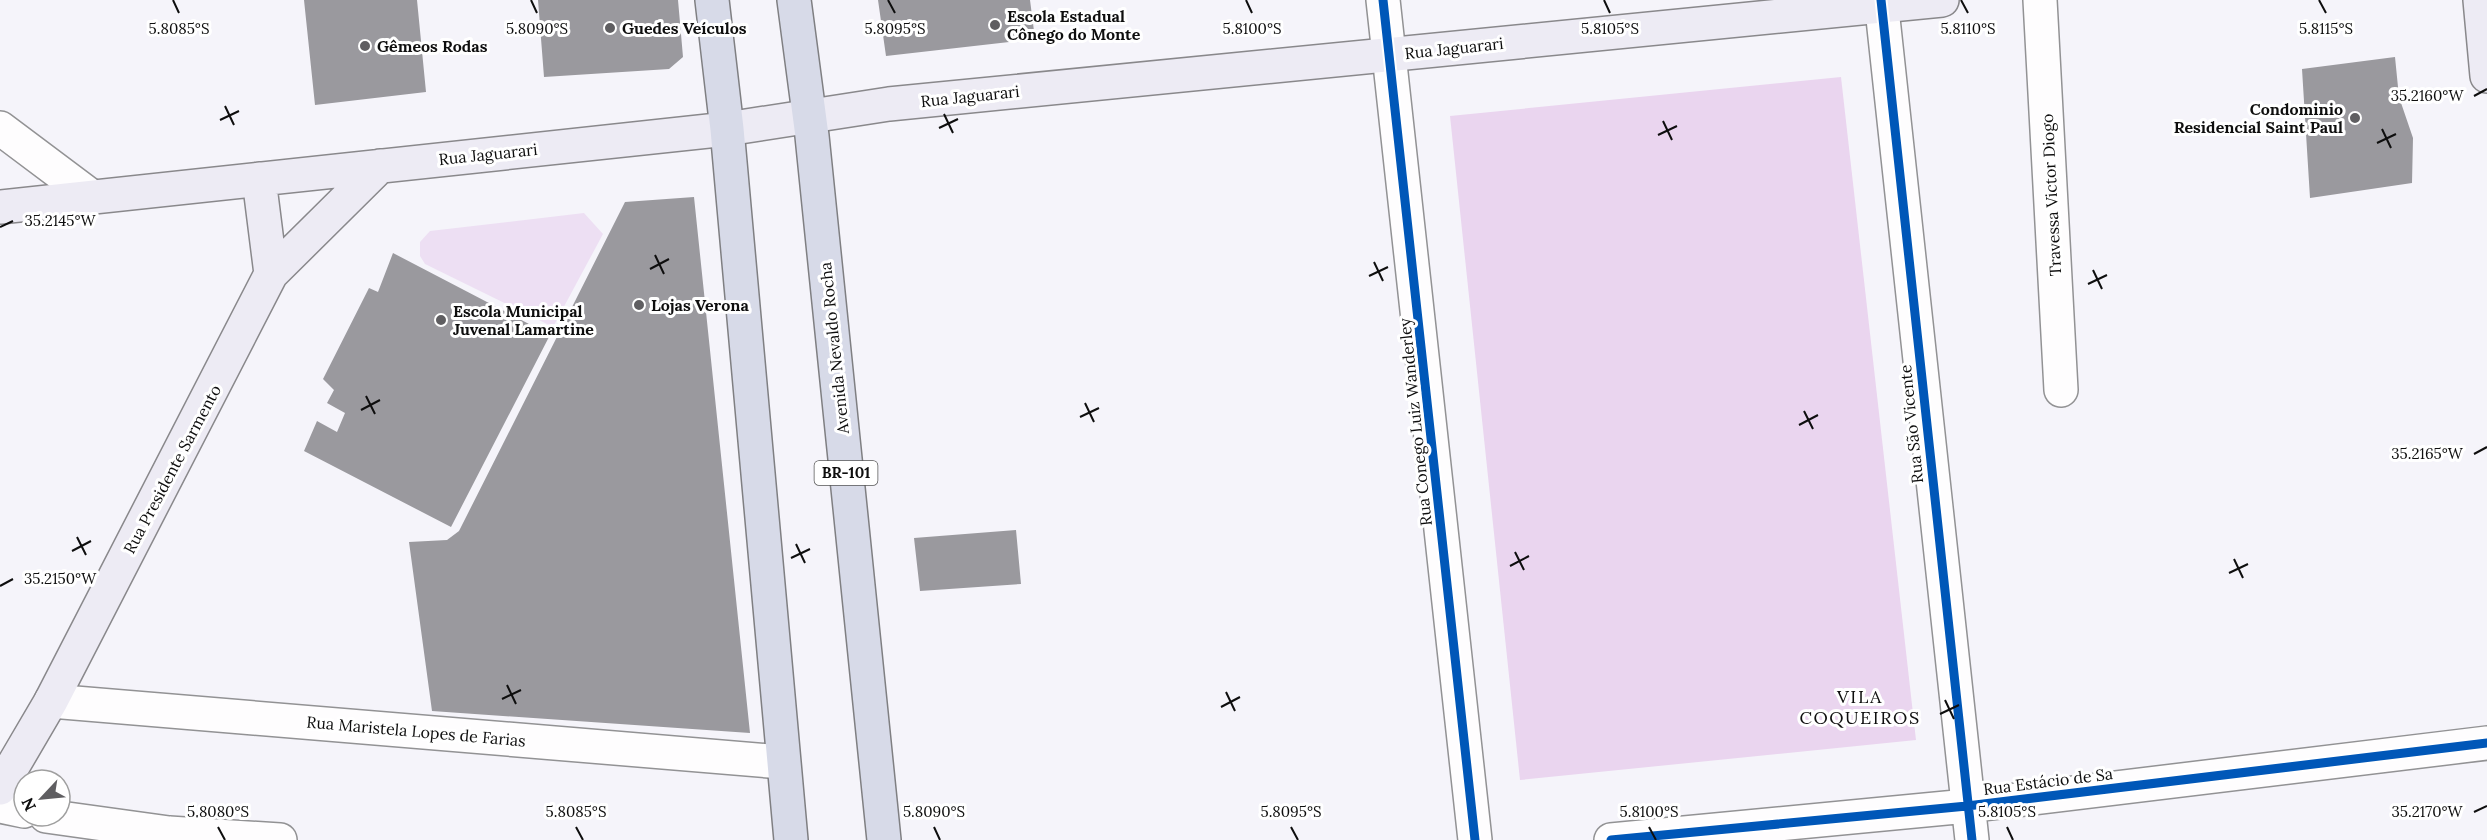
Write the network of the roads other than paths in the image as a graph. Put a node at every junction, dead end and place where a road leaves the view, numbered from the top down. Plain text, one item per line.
1 (712, 0) edge
2 (794, 0) edge
3 (1383, 0) edge
4 (1942, 0) edge
5 (2040, 0) edge
6 (2480, 0) edge
7 (1881, 3) edge
8 (1390, 54) junction
9 (2487, 76) edge
10 (808, 117) junction
11 (0, 128) edge
12 (727, 129) junction
13 (380, 166) junction
14 (259, 179) junction
15 (92, 197) junction
16 (0, 207) edge
17 (271, 274) junction
18 (2061, 390) dead end
19 (51, 700) junction
20 (2487, 743) edge
21 (782, 762) junction
22 (0, 788) edge
23 (1967, 806) junction
24 (72, 820) edge
25 (280, 840) edge
26 (791, 840) edge
27 (884, 840) edge
28 (1475, 840) edge
29 (1611, 840) edge
30 (1972, 840) edge

1 - 12 highway
2 - 10 highway, Avenida Nevaldo Rocha / BR-101
3 - 8 street, Rua Conego Luiz Wanderley
4 - 7 main road, Rua Jaguarari
5 - 18 street, Travessa Victor Diogo
6 - 9 main road
7 - 8 main road, Rua Jaguarari
7 - 23 street, Rua São Vicente
8 - 10 main road, Rua Jaguarari
8 - 28 street, Rua Conego Luiz Wanderley
10 - 12 main road, Rua Jaguarari
10 - 27 highway, Avenida Nevaldo Rocha / BR-101
11 - 15 street
12 - 13 main road, Rua Jaguarari
12 - 21 highway
13 - 14 main road, Rua Jaguarari
13 - 17 main road, Rua Presidente Sarmento
14 - 15 main road, Rua Jaguarari
14 - 17 main road
15 - 16 main road, Rua Jaguarari
17 - 19 main road, Rua Presidente Sarmento
19 - 21 street, Rua Maristela Lopes de Farias
19 - 22 main road, Rua Presidente Sarmento
20 - 23 street, Rua Estácio de Sa
21 - 26 highway
23 - 29 street, Rua Estácio de Sa
23 - 30 street, Rua São Vicente
24 - 25 street

